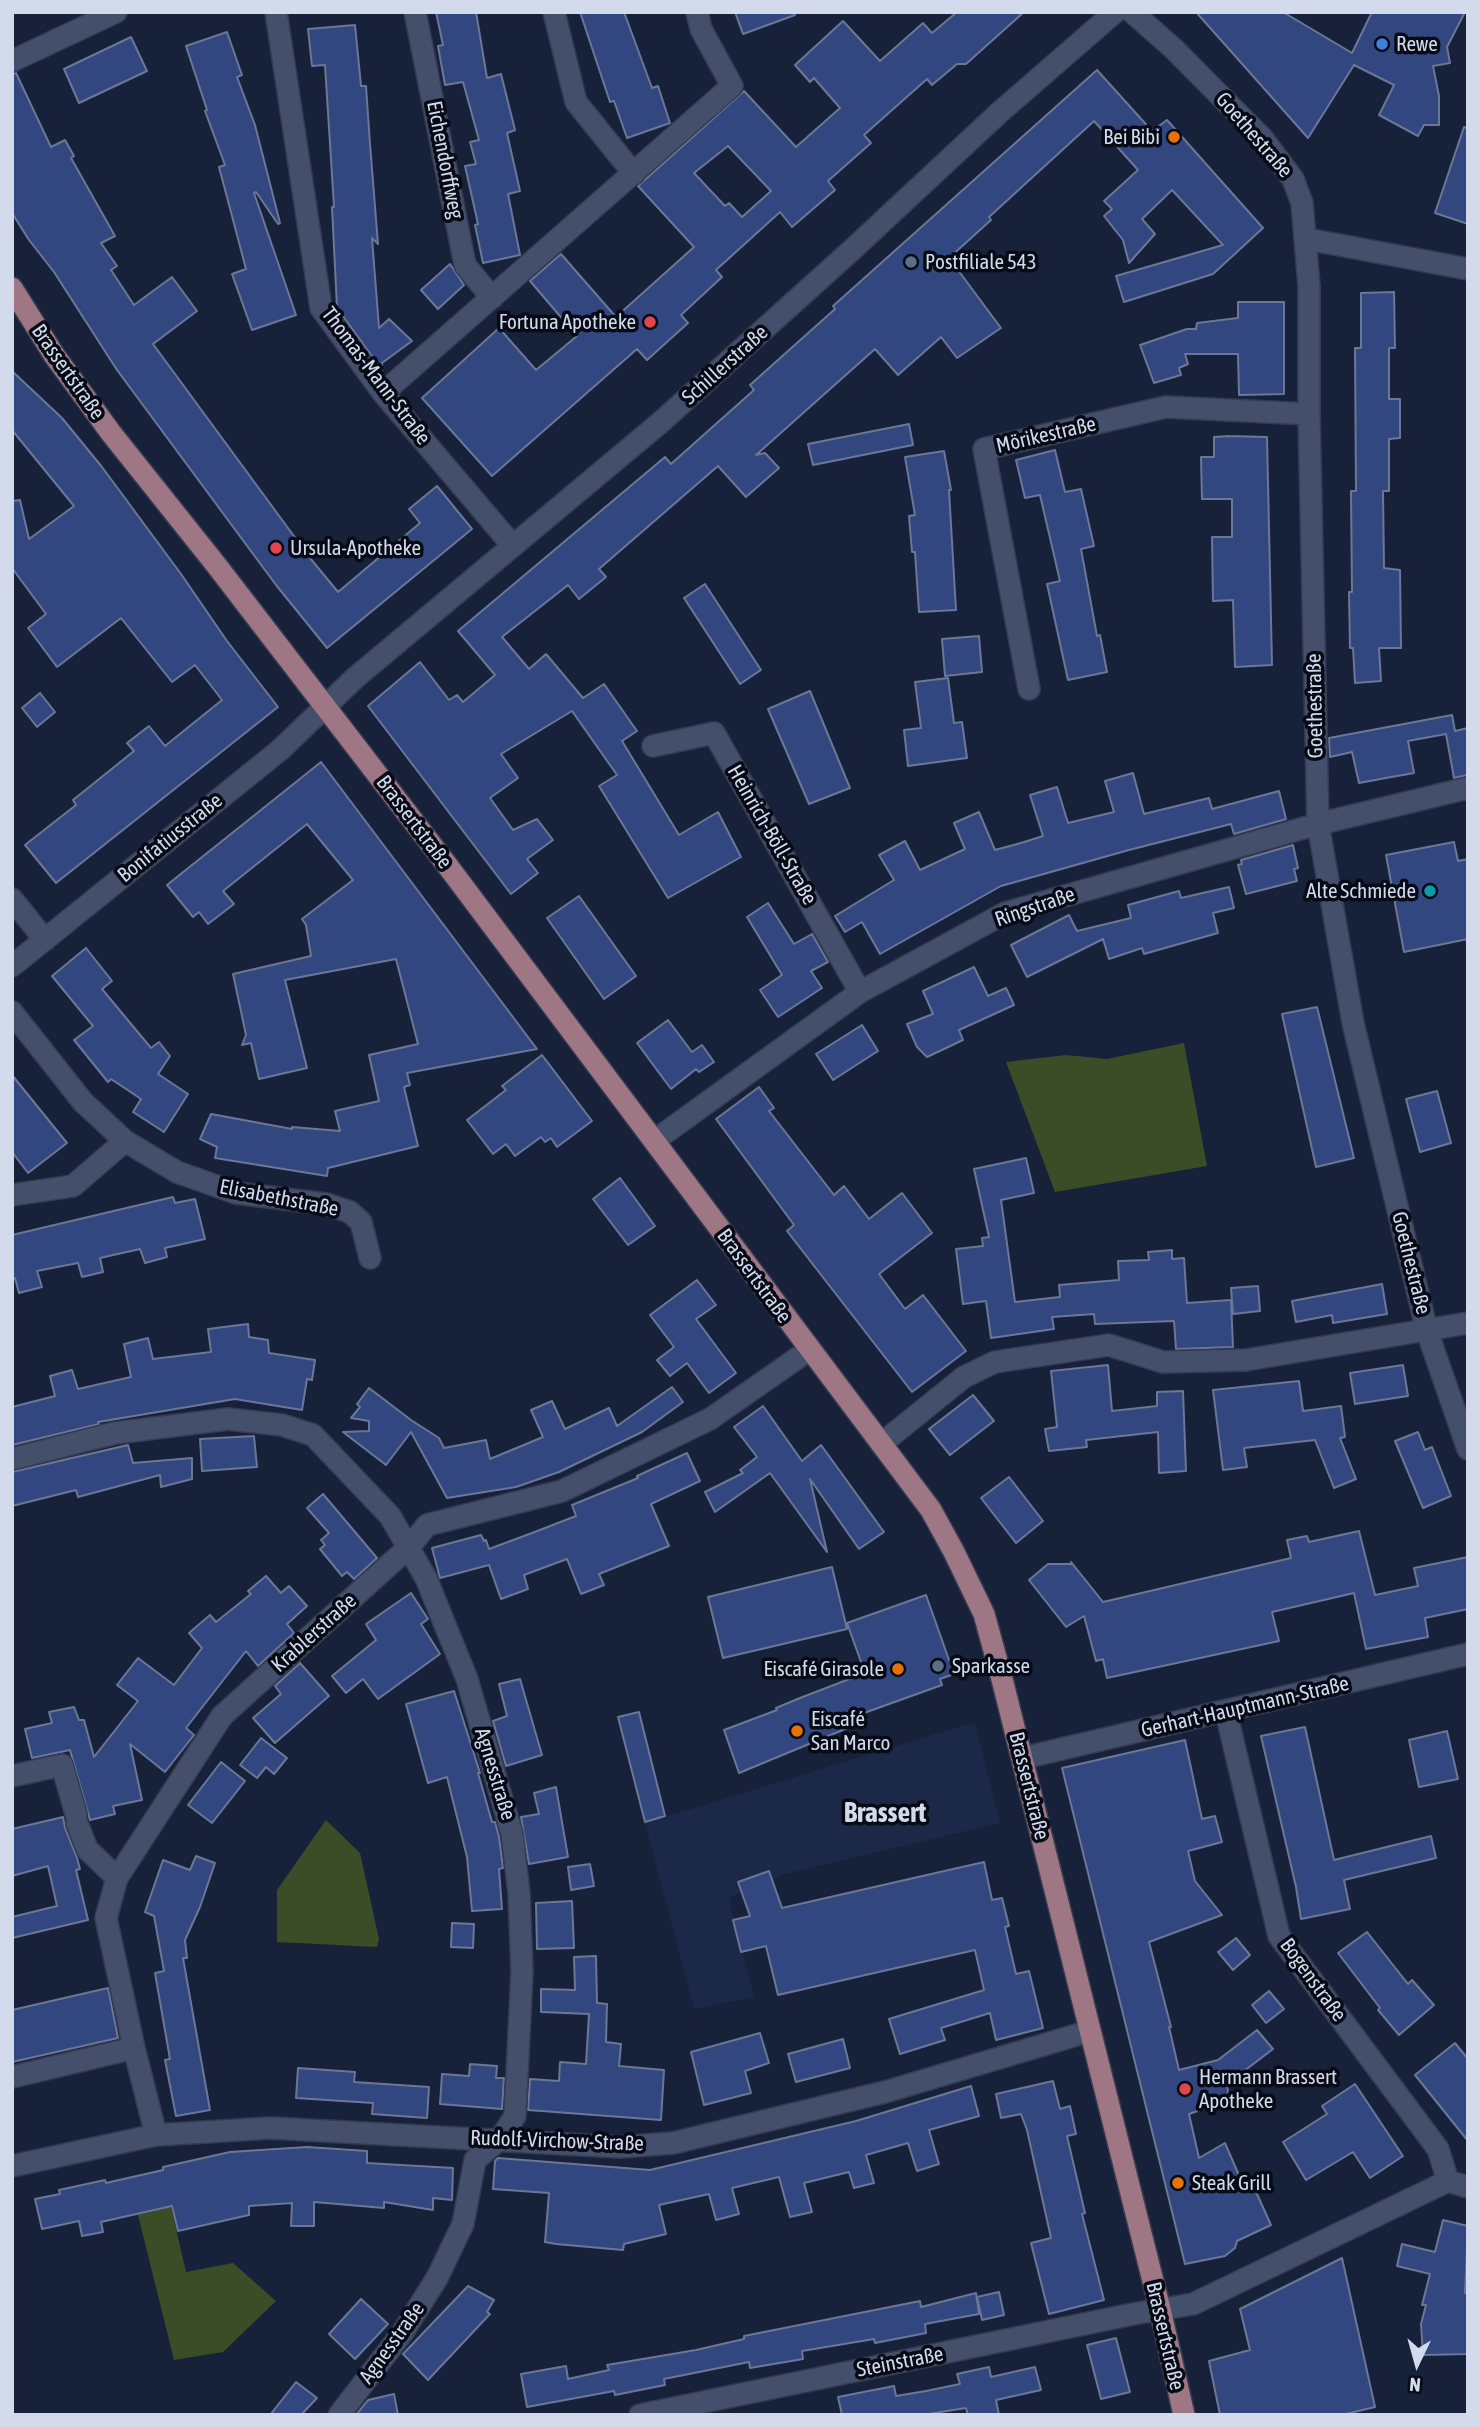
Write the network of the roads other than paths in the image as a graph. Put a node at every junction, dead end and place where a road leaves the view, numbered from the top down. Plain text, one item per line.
1 (116, 12) edge
2 (276, 12) edge
3 (415, 12) edge
4 (554, 12) edge
5 (697, 12) edge
6 (1115, 12) edge
7 (1132, 12) edge
8 (12, 61) edge
9 (634, 174) junction
10 (1307, 239) junction
11 (1468, 270) edge
12 (12, 288) edge
13 (492, 298) junction
14 (383, 393) junction
15 (1309, 414) junction
16 (513, 546) junction
17 (1029, 689) dead end
18 (325, 707) junction
19 (653, 746) dead end
20 (1468, 788) edge
21 (1318, 824) junction
22 (12, 899) edge
23 (45, 940) junction
24 (12, 966) edge
25 (860, 992) junction
26 (12, 1012) edge
27 (654, 1140) junction
28 (125, 1141) junction
29 (12, 1195) edge
30 (370, 1258) dead end
31 (1468, 1323) edge
32 (1427, 1331) junction
33 (809, 1350) junction
34 (881, 1444) junction
35 (1468, 1449) edge
36 (12, 1460) edge
37 (410, 1546) junction
38 (1468, 1654) edge
39 (1226, 1712) junction
40 (1023, 1758) junction
41 (12, 1776) edge
42 (117, 1878) junction
43 (1090, 2031) junction
44 (134, 2049) junction
45 (12, 2077) edge
46 (156, 2135) junction
47 (500, 2139) junction
48 (12, 2166) edge
49 (1458, 2184) edge
50 (1160, 2309) junction
51 (338, 2415) edge
52 (640, 2415) edge
53 (1184, 2415) edge

1 - 8 street
2 - 14 street, Thomas-Mann-Straße
3 - 13 street, Eichendorffweg
4 - 9 street
5 - 9 street
6 - 16 street, Schillerstraße
7 - 10 street, Goethestraße
9 - 13 street
10 - 11 street
10 - 15 street, Goethestraße
12 - 18 main road, Brassertstraße
13 - 14 street
14 - 16 street, Thomas-Mann-Straße
15 - 17 street, Mörikestraße
15 - 21 street, Goethestraße
16 - 18 street, Schillerstraße
18 - 23 street, Bonifatiusstraße
18 - 27 main road, Brassertstraße
19 - 25 street, Heinrich-Böll-Straße
20 - 21 street, Ringstraße
21 - 25 street, Ringstraße
21 - 32 street, Goethestraße
22 - 23 street
23 - 24 street, Bonifatiusstraße
25 - 27 street, Ringstraße
26 - 28 street, Elisabethstraße
27 - 33 main road, Brassertstraße
28 - 29 street
28 - 30 street, Elisabethstraße
31 - 32 street
32 - 34 street
32 - 35 street, Goethestraße
33 - 34 main road, Brassertstraße
33 - 37 street, Krablerstraße
34 - 40 main road, Brassertstraße
36 - 37 street, Agnesstraße
37 - 42 street, Krablerstraße
37 - 47 street, Agnesstraße
38 - 39 street, Gerhart-Hauptmann-Straße
39 - 40 street, Gerhart-Hauptmann-Straße
39 - 49 street, Bogenstraße
40 - 43 main road, Brassertstraße
41 - 42 street
42 - 44 street, Krablerstraße
43 - 47 street, Rudolf-Virchow-Straße
43 - 50 main road, Brassertstraße
44 - 45 street
44 - 46 street, Krablerstraße
46 - 47 street, Rudolf-Virchow-Straße
46 - 48 street, Rudolf-Virchow-Straße
47 - 51 street, Agnesstraße
49 - 50 street, Bogenstraße
50 - 52 street, Steinstraße
50 - 53 main road, Brassertstraße

